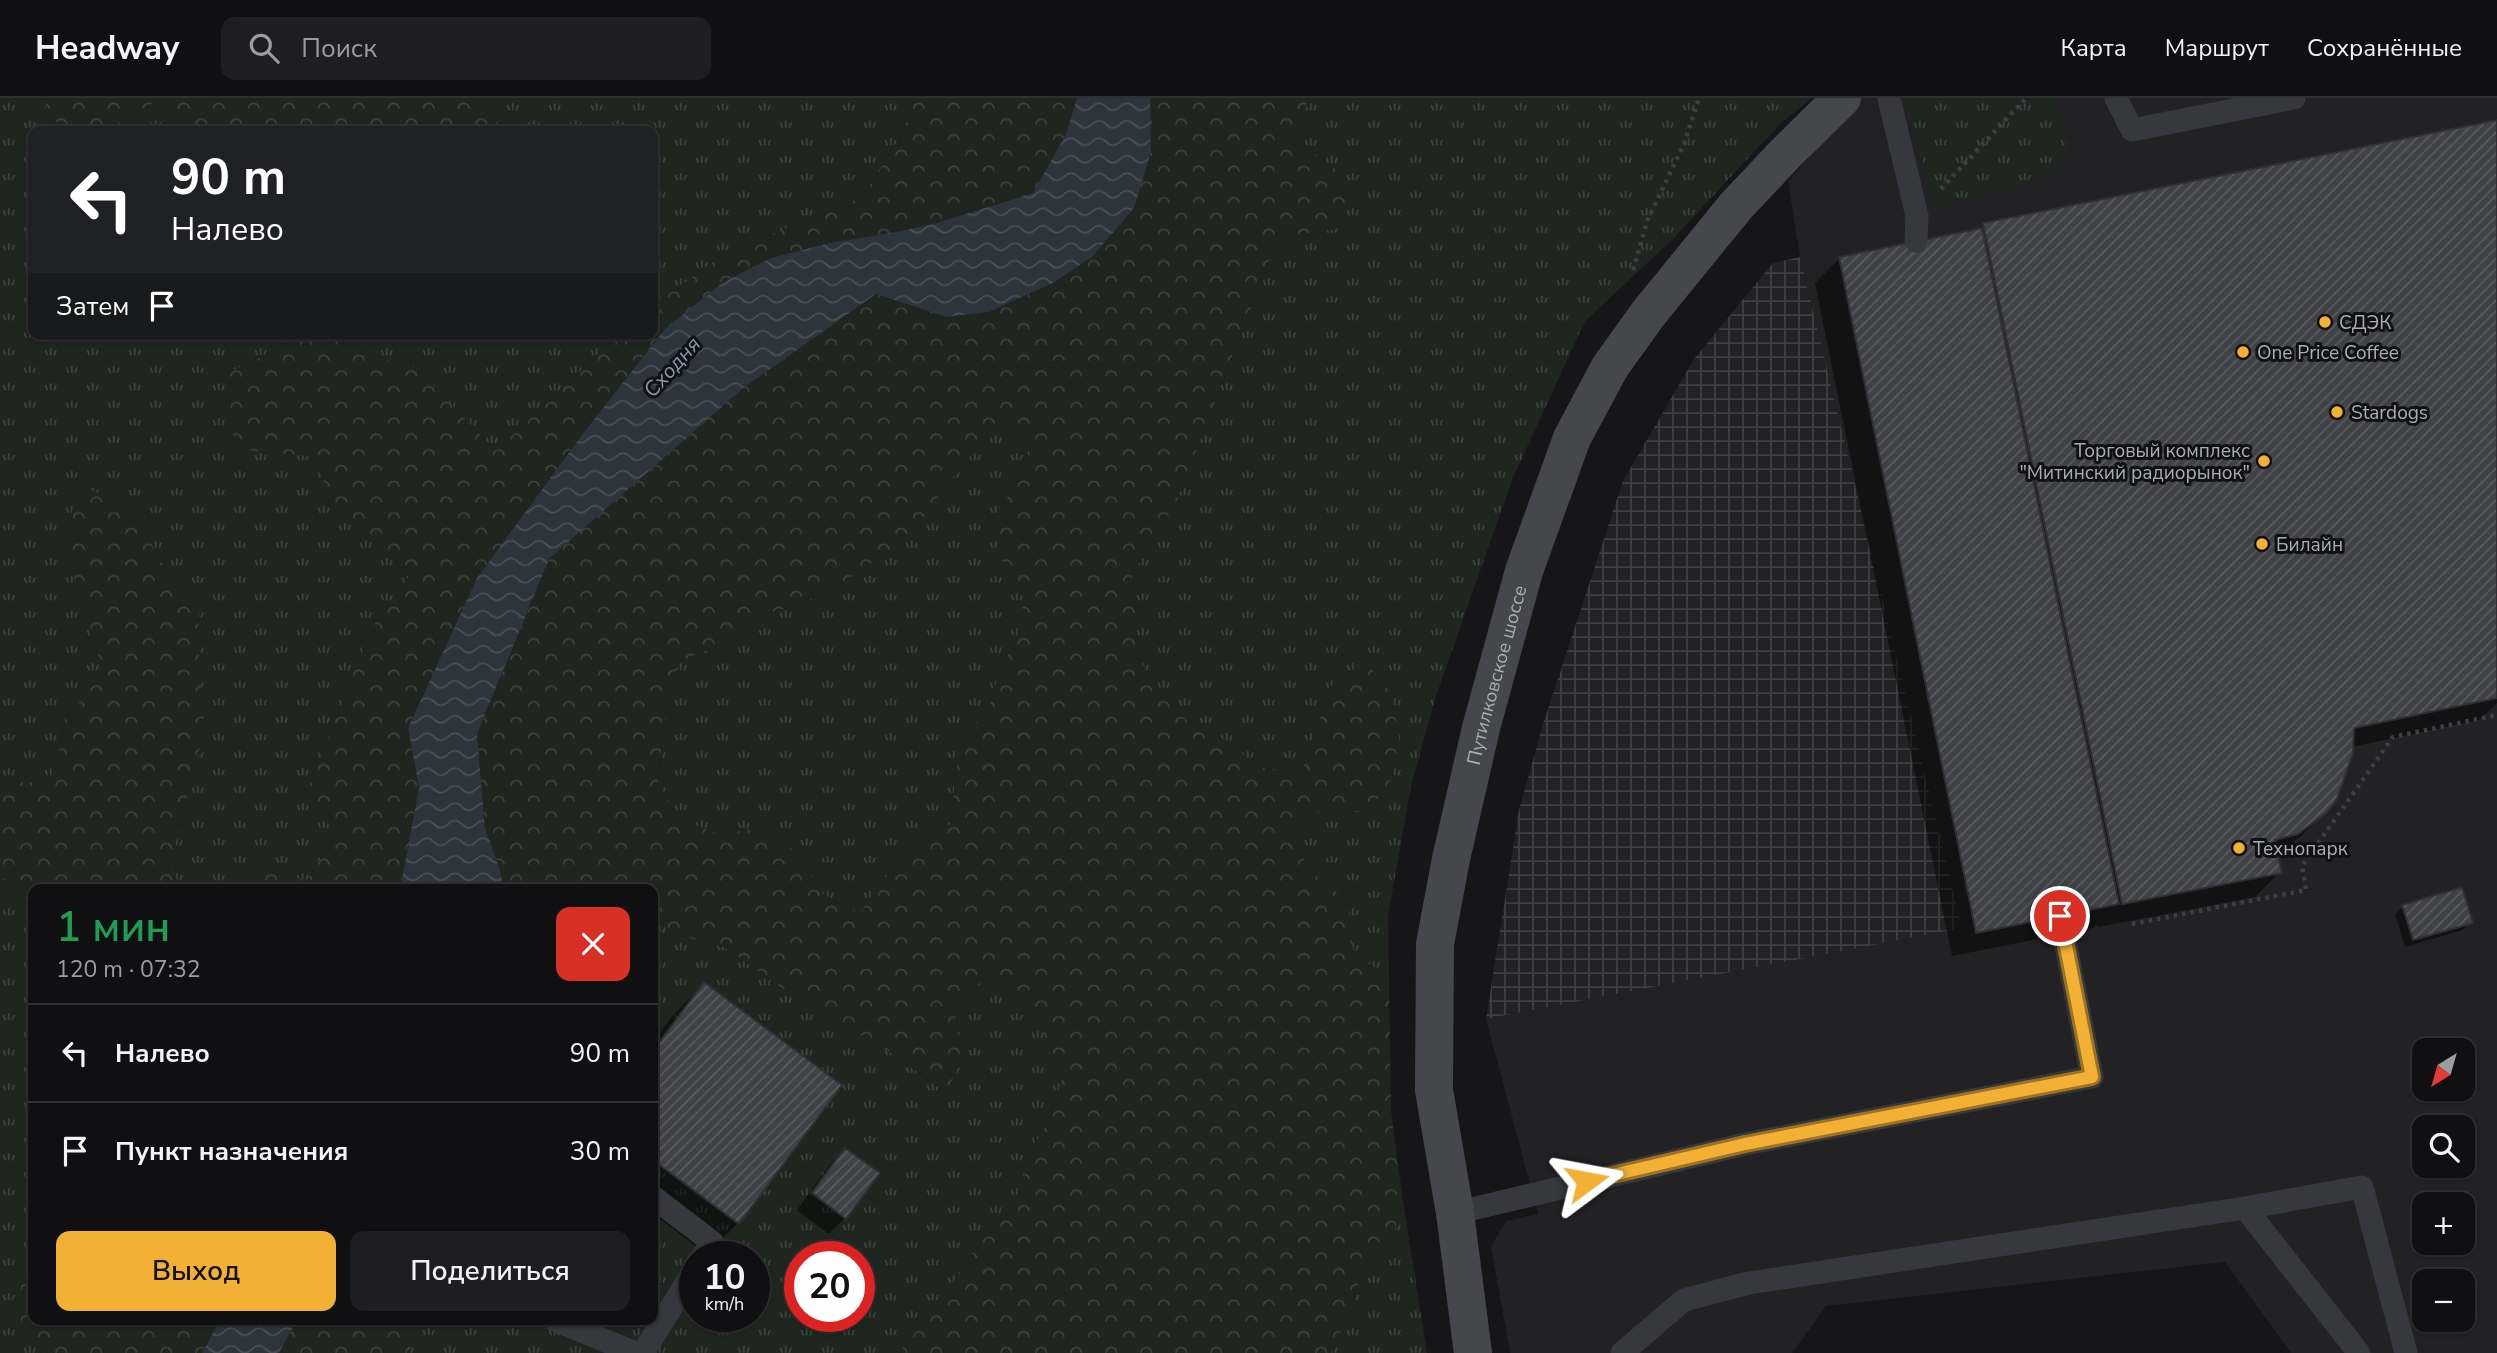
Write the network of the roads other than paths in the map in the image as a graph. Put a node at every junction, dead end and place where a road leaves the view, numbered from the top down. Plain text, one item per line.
1 (1843, 98) edge
2 (1889, 98) edge
3 (2116, 98) edge
4 (2294, 98) edge
5 (1916, 241) dead end
6 (2060, 916) dead end
7 (658, 1201) edge
8 (2245, 1208) junction
9 (1455, 1213) junction
10 (711, 1241) edge
11 (679, 1295) edge
12 (567, 1325) edge
13 (635, 1353) edge
14 (643, 1353) edge
15 (1473, 1353) edge
16 (1622, 1353) edge
17 (2359, 1353) edge
18 (2406, 1353) edge

1 - 9 street, Путилковское шоссе
2 - 5 lane
3 - 4 lane
6 - 9 lane
7 - 10 lane
8 - 16 lane
8 - 17 lane
8 - 18 lane
9 - 15 street, Путилковское шоссе
11 - 14 lane
12 - 13 lane

